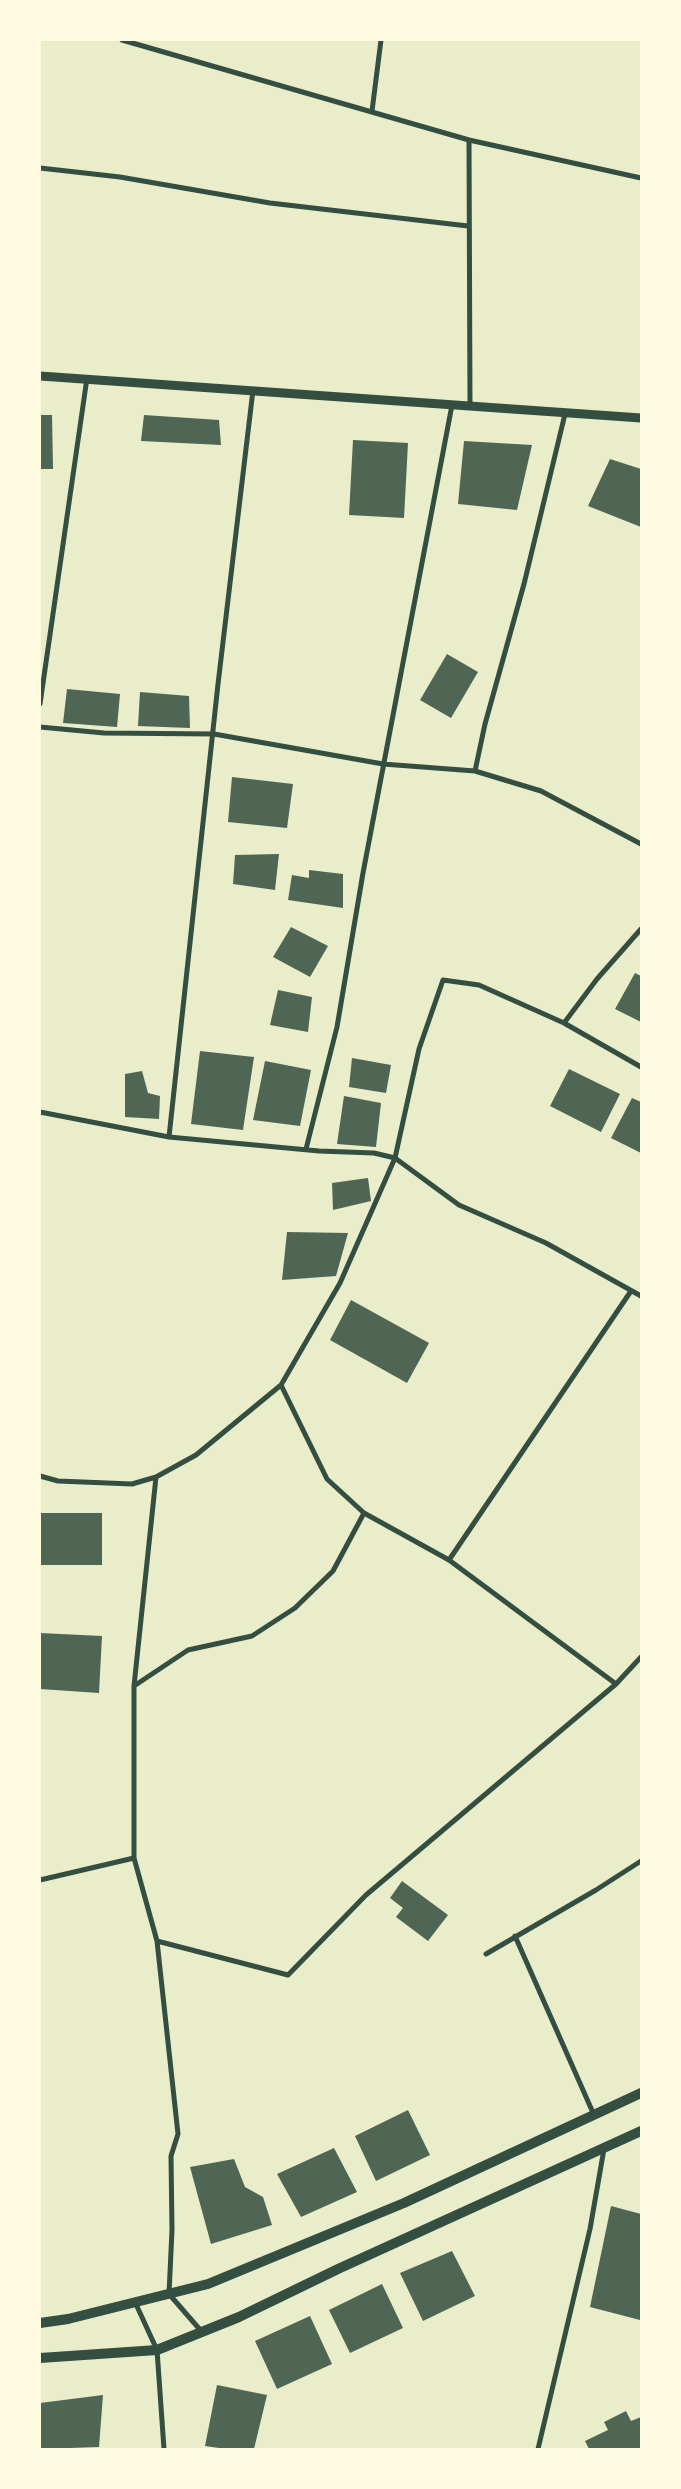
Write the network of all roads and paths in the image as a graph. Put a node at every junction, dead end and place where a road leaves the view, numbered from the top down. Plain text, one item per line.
1 (122, 40) edge
2 (381, 40) edge
3 (372, 111) junction
4 (469, 140) junction
5 (40, 168) edge
6 (641, 178) edge
7 (468, 226) junction
8 (40, 376) edge
9 (86, 378) junction
10 (253, 390) junction
11 (452, 405) junction
12 (470, 407) junction
13 (565, 414) junction
14 (641, 418) edge
15 (40, 704) edge
16 (40, 727) edge
17 (214, 734) junction
18 (383, 764) junction
19 (475, 771) junction
20 (641, 844) edge
21 (641, 929) edge
22 (564, 1023) junction
23 (641, 1067) edge
24 (40, 1112) edge
25 (169, 1137) junction
26 (306, 1149) junction
27 (395, 1158) junction
28 (631, 1290) junction
29 (641, 1296) edge
30 (281, 1385) junction
31 (40, 1476) edge
32 (156, 1477) junction
33 (364, 1513) junction
34 (449, 1560) junction
35 (641, 1657) edge
36 (616, 1684) junction
37 (134, 1686) junction
38 (134, 1858) junction
39 (641, 1861) edge
40 (40, 1880) edge
41 (515, 1936) junction
42 (158, 1941) junction
43 (486, 1954) dead end
44 (641, 2093) edge
45 (594, 2115) junction
46 (641, 2130) edge
47 (604, 2149) junction
48 (169, 2294) junction
49 (135, 2302) junction
50 (40, 2323) edge
51 (202, 2332) junction
52 (157, 2350) junction
53 (40, 2358) edge
54 (164, 2449) edge
55 (538, 2449) edge

1 - 3 street
2 - 3 street
3 - 4 street
4 - 6 street
4 - 7 street
5 - 7 street
7 - 12 street
8 - 9 street
9 - 10 street
9 - 15 street
10 - 11 street
10 - 17 street
11 - 12 street
11 - 18 street
12 - 13 street
13 - 14 street
13 - 19 street
16 - 17 street
17 - 18 street
17 - 25 street
18 - 19 street
18 - 26 street
19 - 20 street
21 - 22 street
22 - 23 street
22 - 27 street
24 - 25 street
25 - 26 street
26 - 27 street
27 - 28 street
27 - 30 street
28 - 29 street
28 - 34 street
30 - 32 street
30 - 33 street
31 - 32 street
32 - 37 street
33 - 34 street
33 - 37 street
34 - 36 street
35 - 36 street
36 - 42 street
37 - 38 street
38 - 40 street
38 - 42 street
39 - 41 street
41 - 43 street
41 - 45 street
42 - 48 street
44 - 45 main road
45 - 48 main road
46 - 47 main road
47 - 51 main road
47 - 55 street
48 - 49 main road
48 - 51 street
49 - 50 main road
49 - 52 street
51 - 52 main road
52 - 53 main road
52 - 54 street

